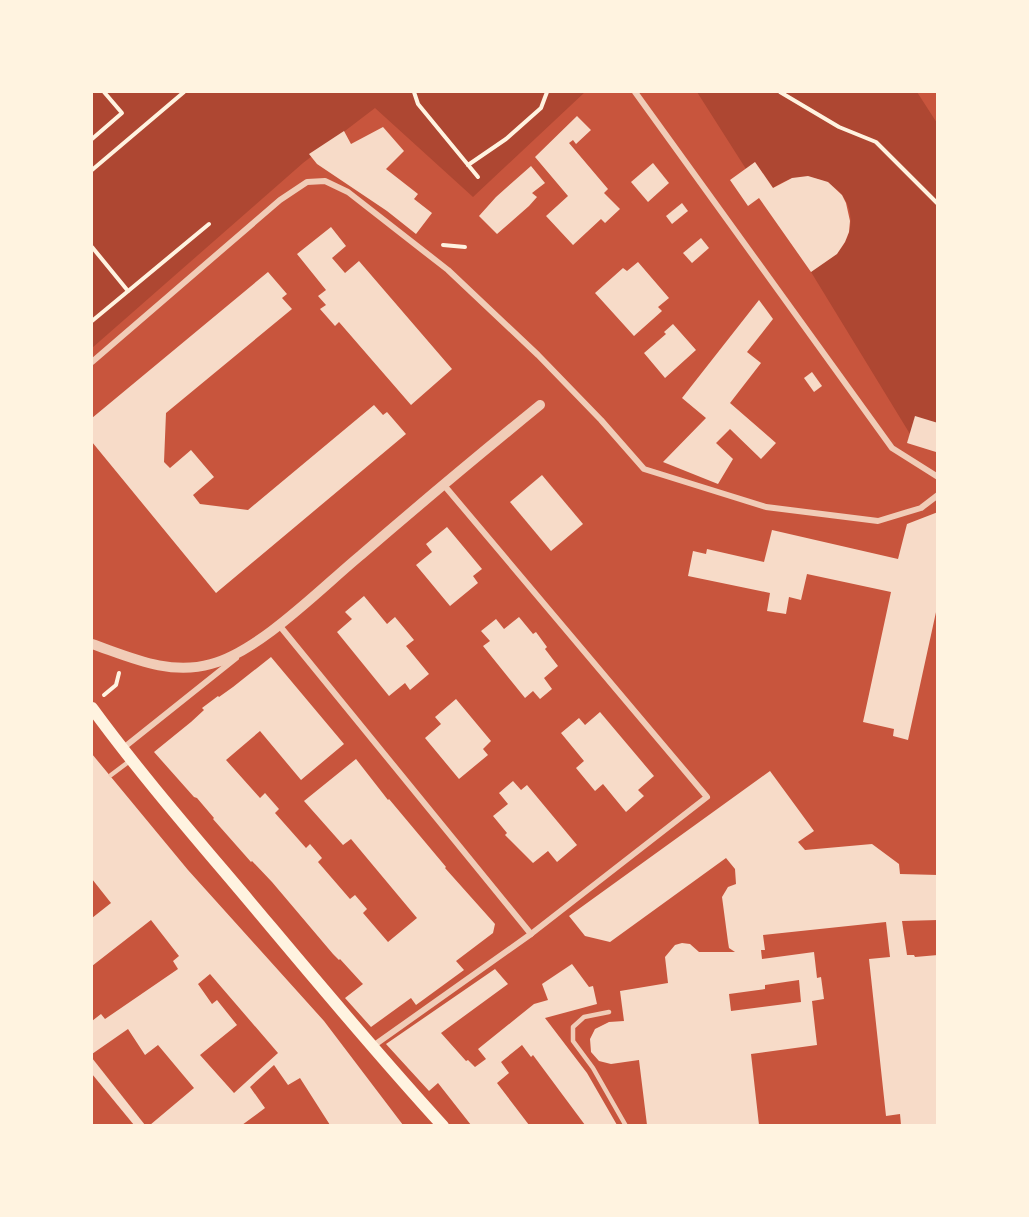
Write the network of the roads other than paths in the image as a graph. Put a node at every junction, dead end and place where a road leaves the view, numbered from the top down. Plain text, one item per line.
1 (635, 92) edge
2 (92, 362) edge
3 (540, 405) dead end
4 (938, 477) edge
5 (443, 484) junction
6 (938, 495) edge
7 (279, 625) junction
8 (92, 644) edge
9 (253, 645) junction
10 (92, 708) edge
11 (122, 749) junction
12 (131, 760) junction
13 (111, 775) dead end
14 (531, 934) junction
15 (609, 1012) dead end
16 (373, 1046) junction
17 (443, 1125) edge
18 (626, 1125) edge

1 - 4 street
2 - 6 street
3 - 5 street
5 - 7 street
5 - 14 street
7 - 9 street
7 - 14 street
8 - 9 street
9 - 11 street
10 - 11 main road
11 - 12 main road
12 - 13 lane
12 - 16 main road
14 - 16 street
15 - 18 lane
16 - 17 main road

